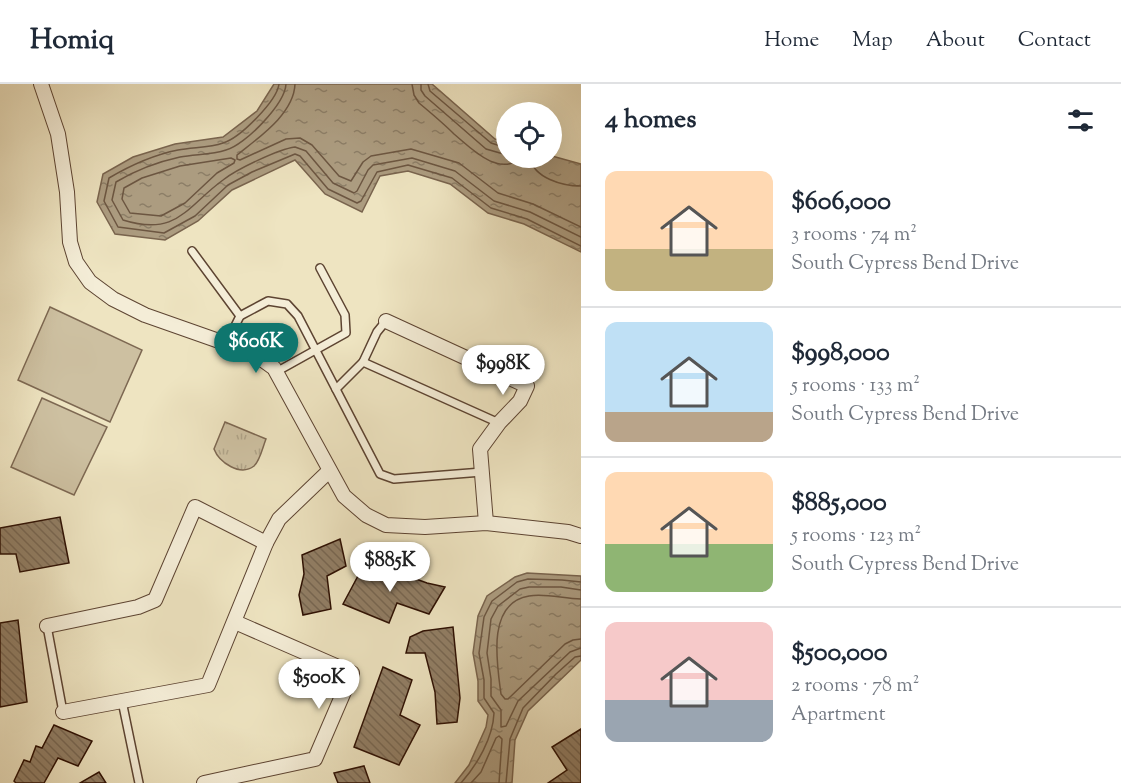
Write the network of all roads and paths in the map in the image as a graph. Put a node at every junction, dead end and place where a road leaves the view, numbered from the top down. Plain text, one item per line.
1 (45, 85) edge
2 (192, 251) dead end
3 (320, 268) dead end
4 (240, 316) junction
5 (386, 321) joint
6 (226, 344) junction
7 (316, 349) junction
8 (363, 362) junction
9 (276, 372) junction
10 (336, 388) junction
11 (499, 423) junction
12 (329, 471) junction
13 (482, 472) junction
14 (486, 523) junction
15 (581, 536) edge
16 (266, 543) junction
17 (235, 622) junction
18 (47, 626) joint
19 (122, 701) junction
20 (63, 712) joint
21 (139, 783) edge
22 (204, 783) edge

1 - 6 street
2 - 4 lane
3 - 7 lane
4 - 6 lane
4 - 7 lane
5 - 8 lane
5 - 11 street
6 - 9 street
7 - 9 lane
7 - 10 lane
8 - 10 lane
8 - 11 lane
9 - 12 street
10 - 13 lane
11 - 13 street
12 - 14 street
12 - 16 street
13 - 14 street
14 - 15 street
16 - 17 street
16 - 18 street
17 - 19 street
17 - 22 street
18 - 20 lane
19 - 20 street
19 - 21 lane

